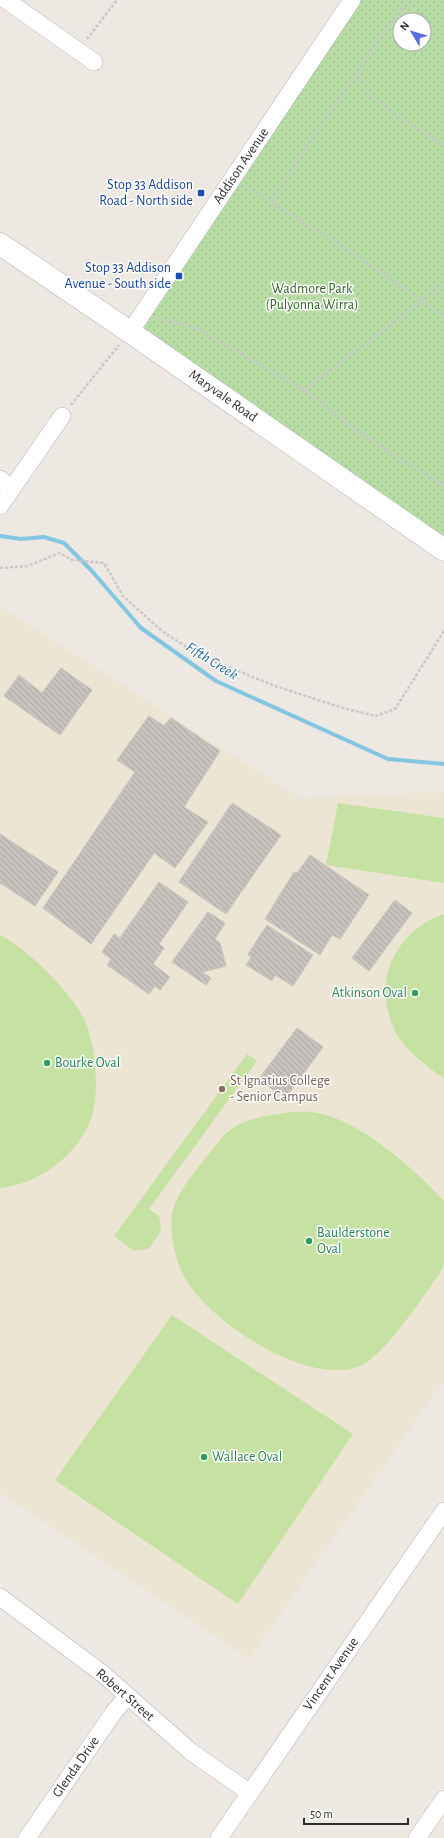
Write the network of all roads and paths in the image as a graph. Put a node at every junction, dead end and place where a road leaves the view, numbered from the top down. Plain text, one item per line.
1 (6, 0) edge
2 (117, 0) edge
3 (352, 0) edge
4 (408, 0) edge
5 (78, 51) junction
6 (94, 62) dead end
7 (358, 73) junction
8 (444, 146) edge
9 (233, 178) junction
10 (272, 203) junction
11 (0, 244) edge
12 (444, 284) edge
13 (421, 300) junction
14 (444, 316) edge
15 (136, 323) junction
16 (304, 390) junction
17 (62, 416) joint
18 (6, 484) edge
19 (444, 485) edge
20 (0, 506) edge
21 (444, 550) edge
22 (0, 568) edge
23 (444, 631) edge
24 (444, 1511) edge
25 (3, 1606) edge
26 (127, 1696) junction
27 (250, 1793) junction
28 (443, 1802) edge
29 (27, 1838) edge
30 (219, 1838) edge
31 (417, 1838) edge

1 - 5 street
2 - 5 path
3 - 9 street, Addison Avenue
4 - 7 path
5 - 6 street
7 - 8 path
7 - 10 path
9 - 10 path
9 - 15 street, Addison Avenue
10 - 13 path
11 - 15 main road, Maryvale Road
12 - 13 path
13 - 14 path
13 - 16 path
15 - 16 path
15 - 17 path
15 - 21 main road, Maryvale Road
16 - 19 path
17 - 18 street
18 - 20 street
22 - 23 path
24 - 27 street, Vincent Avenue
25 - 26 street, Robert Street
26 - 27 street, Robert Street
26 - 29 street, Glenda Drive
27 - 30 street, Vincent Avenue
28 - 31 street

